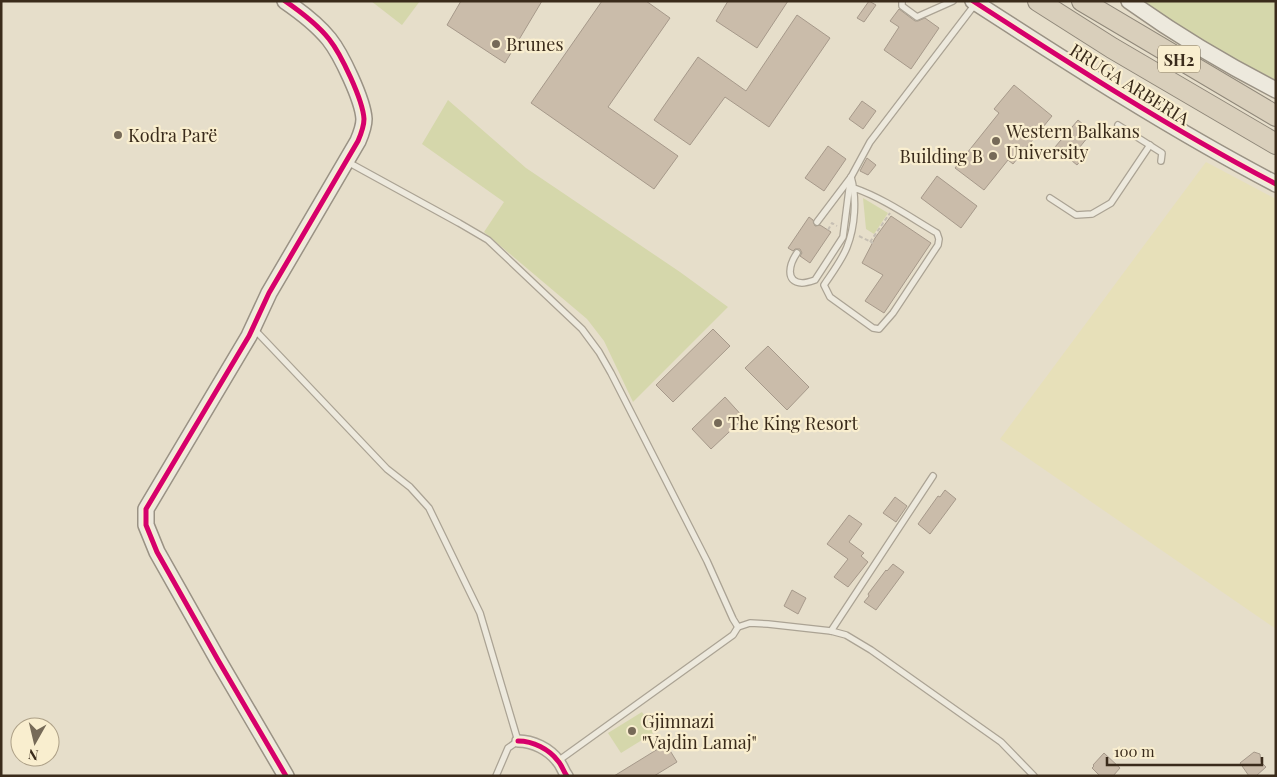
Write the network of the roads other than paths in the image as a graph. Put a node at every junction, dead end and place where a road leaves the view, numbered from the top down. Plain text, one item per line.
1 (285, 1) edge
2 (902, 1) edge
3 (953, 1) edge
4 (1038, 1) edge
5 (1082, 1) edge
6 (1129, 1) edge
7 (974, 2) edge
8 (1276, 90) edge
9 (1276, 116) edge
10 (1118, 125) dead end
11 (1276, 144) edge
12 (1150, 145) junction
13 (1161, 161) dead end
14 (346, 162) junction
15 (851, 177) junction
16 (1276, 184) edge
17 (854, 188) junction
18 (1050, 198) dead end
19 (817, 222) dead end
20 (797, 253) dead end
21 (253, 328) junction
22 (933, 476) dead end
23 (738, 627) junction
24 (831, 631) junction
25 (518, 741) junction
26 (558, 760) junction
27 (286, 776) edge
28 (496, 776) edge
29 (567, 776) edge
30 (1034, 776) edge

1 - 14 street
2 - 3 lane
4 - 11 highway, SH2
5 - 9 highway, SH2
6 - 8 street
7 - 15 lane
7 - 16 street, RRUGA ARBERIA
10 - 12 lane
12 - 13 lane
12 - 18 lane
14 - 21 street
14 - 23 lane
15 - 17 lane
15 - 19 lane
15 - 20 lane
17 - 17 lane
21 - 25 lane
21 - 27 street
22 - 24 lane
23 - 24 lane
23 - 26 lane
24 - 30 lane
25 - 26 street
25 - 28 lane
26 - 29 street

